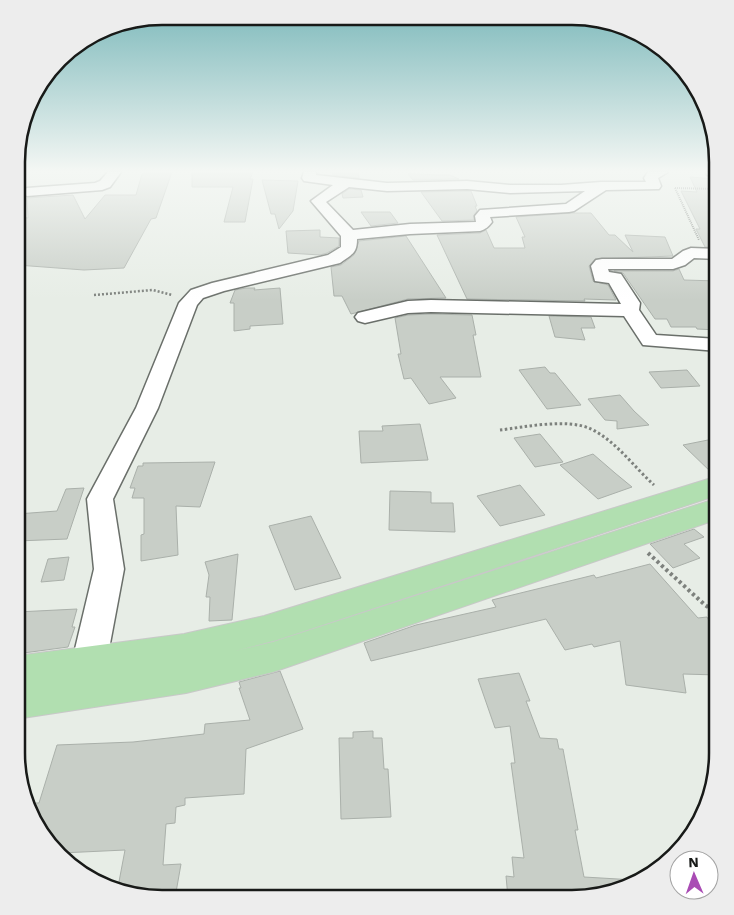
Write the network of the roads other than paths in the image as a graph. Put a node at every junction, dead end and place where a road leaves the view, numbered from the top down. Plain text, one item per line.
1 (331, 215) edge
2 (483, 215) edge
3 (349, 234) junction
4 (709, 253) edge
5 (630, 310) junction
6 (365, 317) dead end
7 (709, 344) edge
8 (709, 488) edge
9 (709, 511) edge
10 (87, 662) junction
11 (25, 670) edge
12 (25, 701) edge

1 - 3 street
2 - 3 street
3 - 10 street
4 - 5 street
5 - 6 street
5 - 7 street
8 - 10 main road
9 - 12 main road
10 - 11 main road

